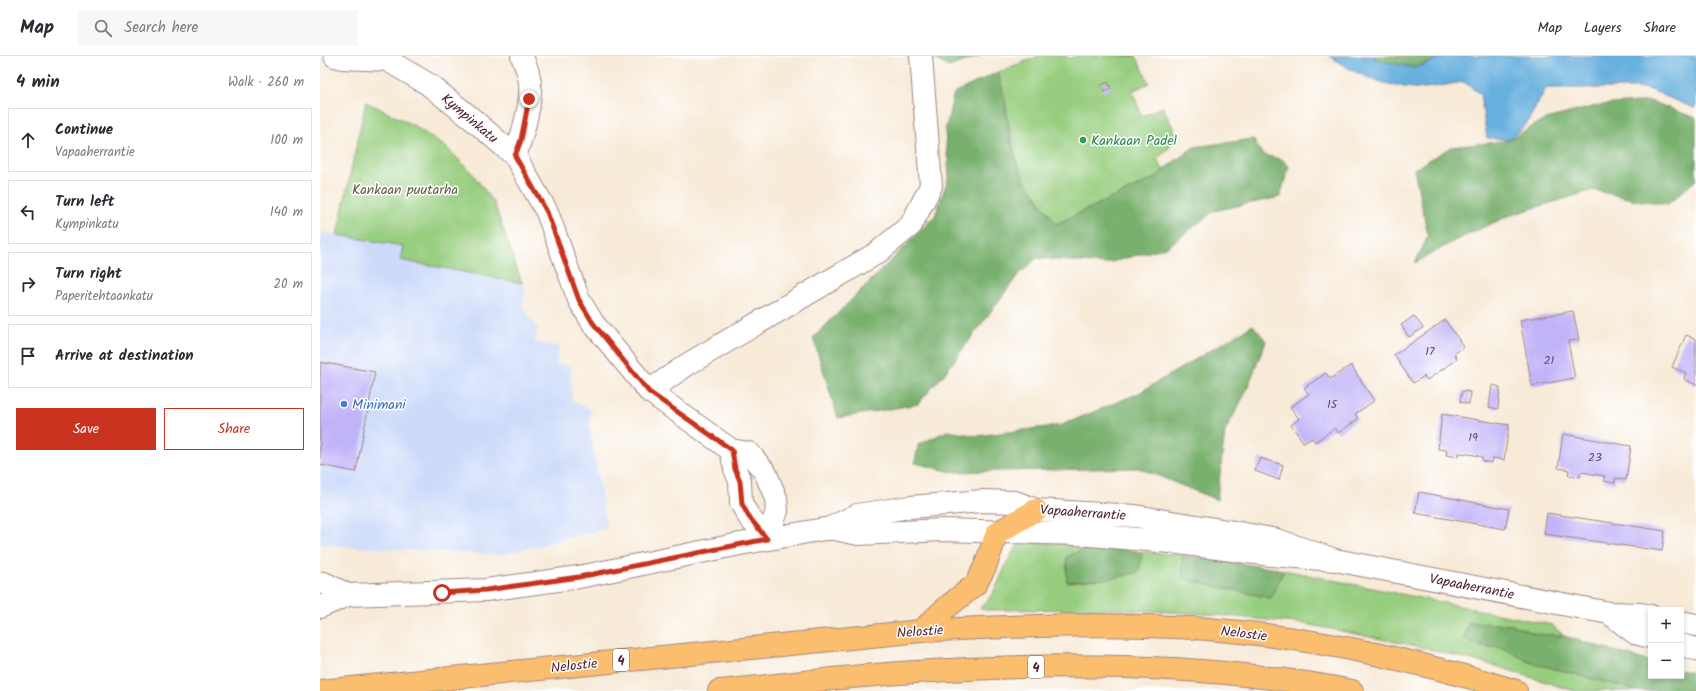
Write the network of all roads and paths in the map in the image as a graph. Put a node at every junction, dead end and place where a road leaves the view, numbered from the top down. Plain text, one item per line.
1 (522, 56) edge
2 (921, 56) edge
3 (339, 57) edge
4 (515, 156) junction
5 (649, 392) junction
6 (732, 450) junction
7 (1036, 510) junction
8 (830, 528) junction
9 (997, 532) junction
10 (767, 539) junction
11 (1335, 560) junction
12 (320, 583) edge
13 (348, 595) junction
14 (320, 607) edge
15 (1609, 613) junction
16 (1648, 615) edge
17 (1684, 623) edge
18 (1696, 625) edge
19 (921, 631) junction
20 (1648, 636) edge
21 (1684, 646) edge
22 (1696, 649) edge
23 (321, 691) edge
24 (719, 691) edge
25 (1352, 691) edge
26 (1516, 691) edge

1 - 4 street
2 - 5 street
3 - 4 street, Kympinkatu
4 - 5 street, Kympinkatu
5 - 6 street, Kympinkatu
6 - 10 street
6 - 10 street, Kympinkatu
7 - 8 street, Vapaaherrantie
7 - 9 highway
7 - 11 street, Vapaaherrantie
8 - 9 street, Vapaaherrantie
8 - 10 street, Vapaaherrantie
9 - 11 street, Vapaaherrantie
9 - 19 highway
10 - 13 street, Vapaaherrantie
11 - 15 street, Vapaaherrantie
12 - 13 street, Vapaaherrantie
13 - 14 street, Vapaaherrantie
15 - 16 street, Vapaaherrantie
15 - 20 street, Vapaaherrantie
17 - 18 street
19 - 23 highway, Nelostie / 4
19 - 26 highway, Nelostie / 4
21 - 22 street
24 - 25 highway, 4

